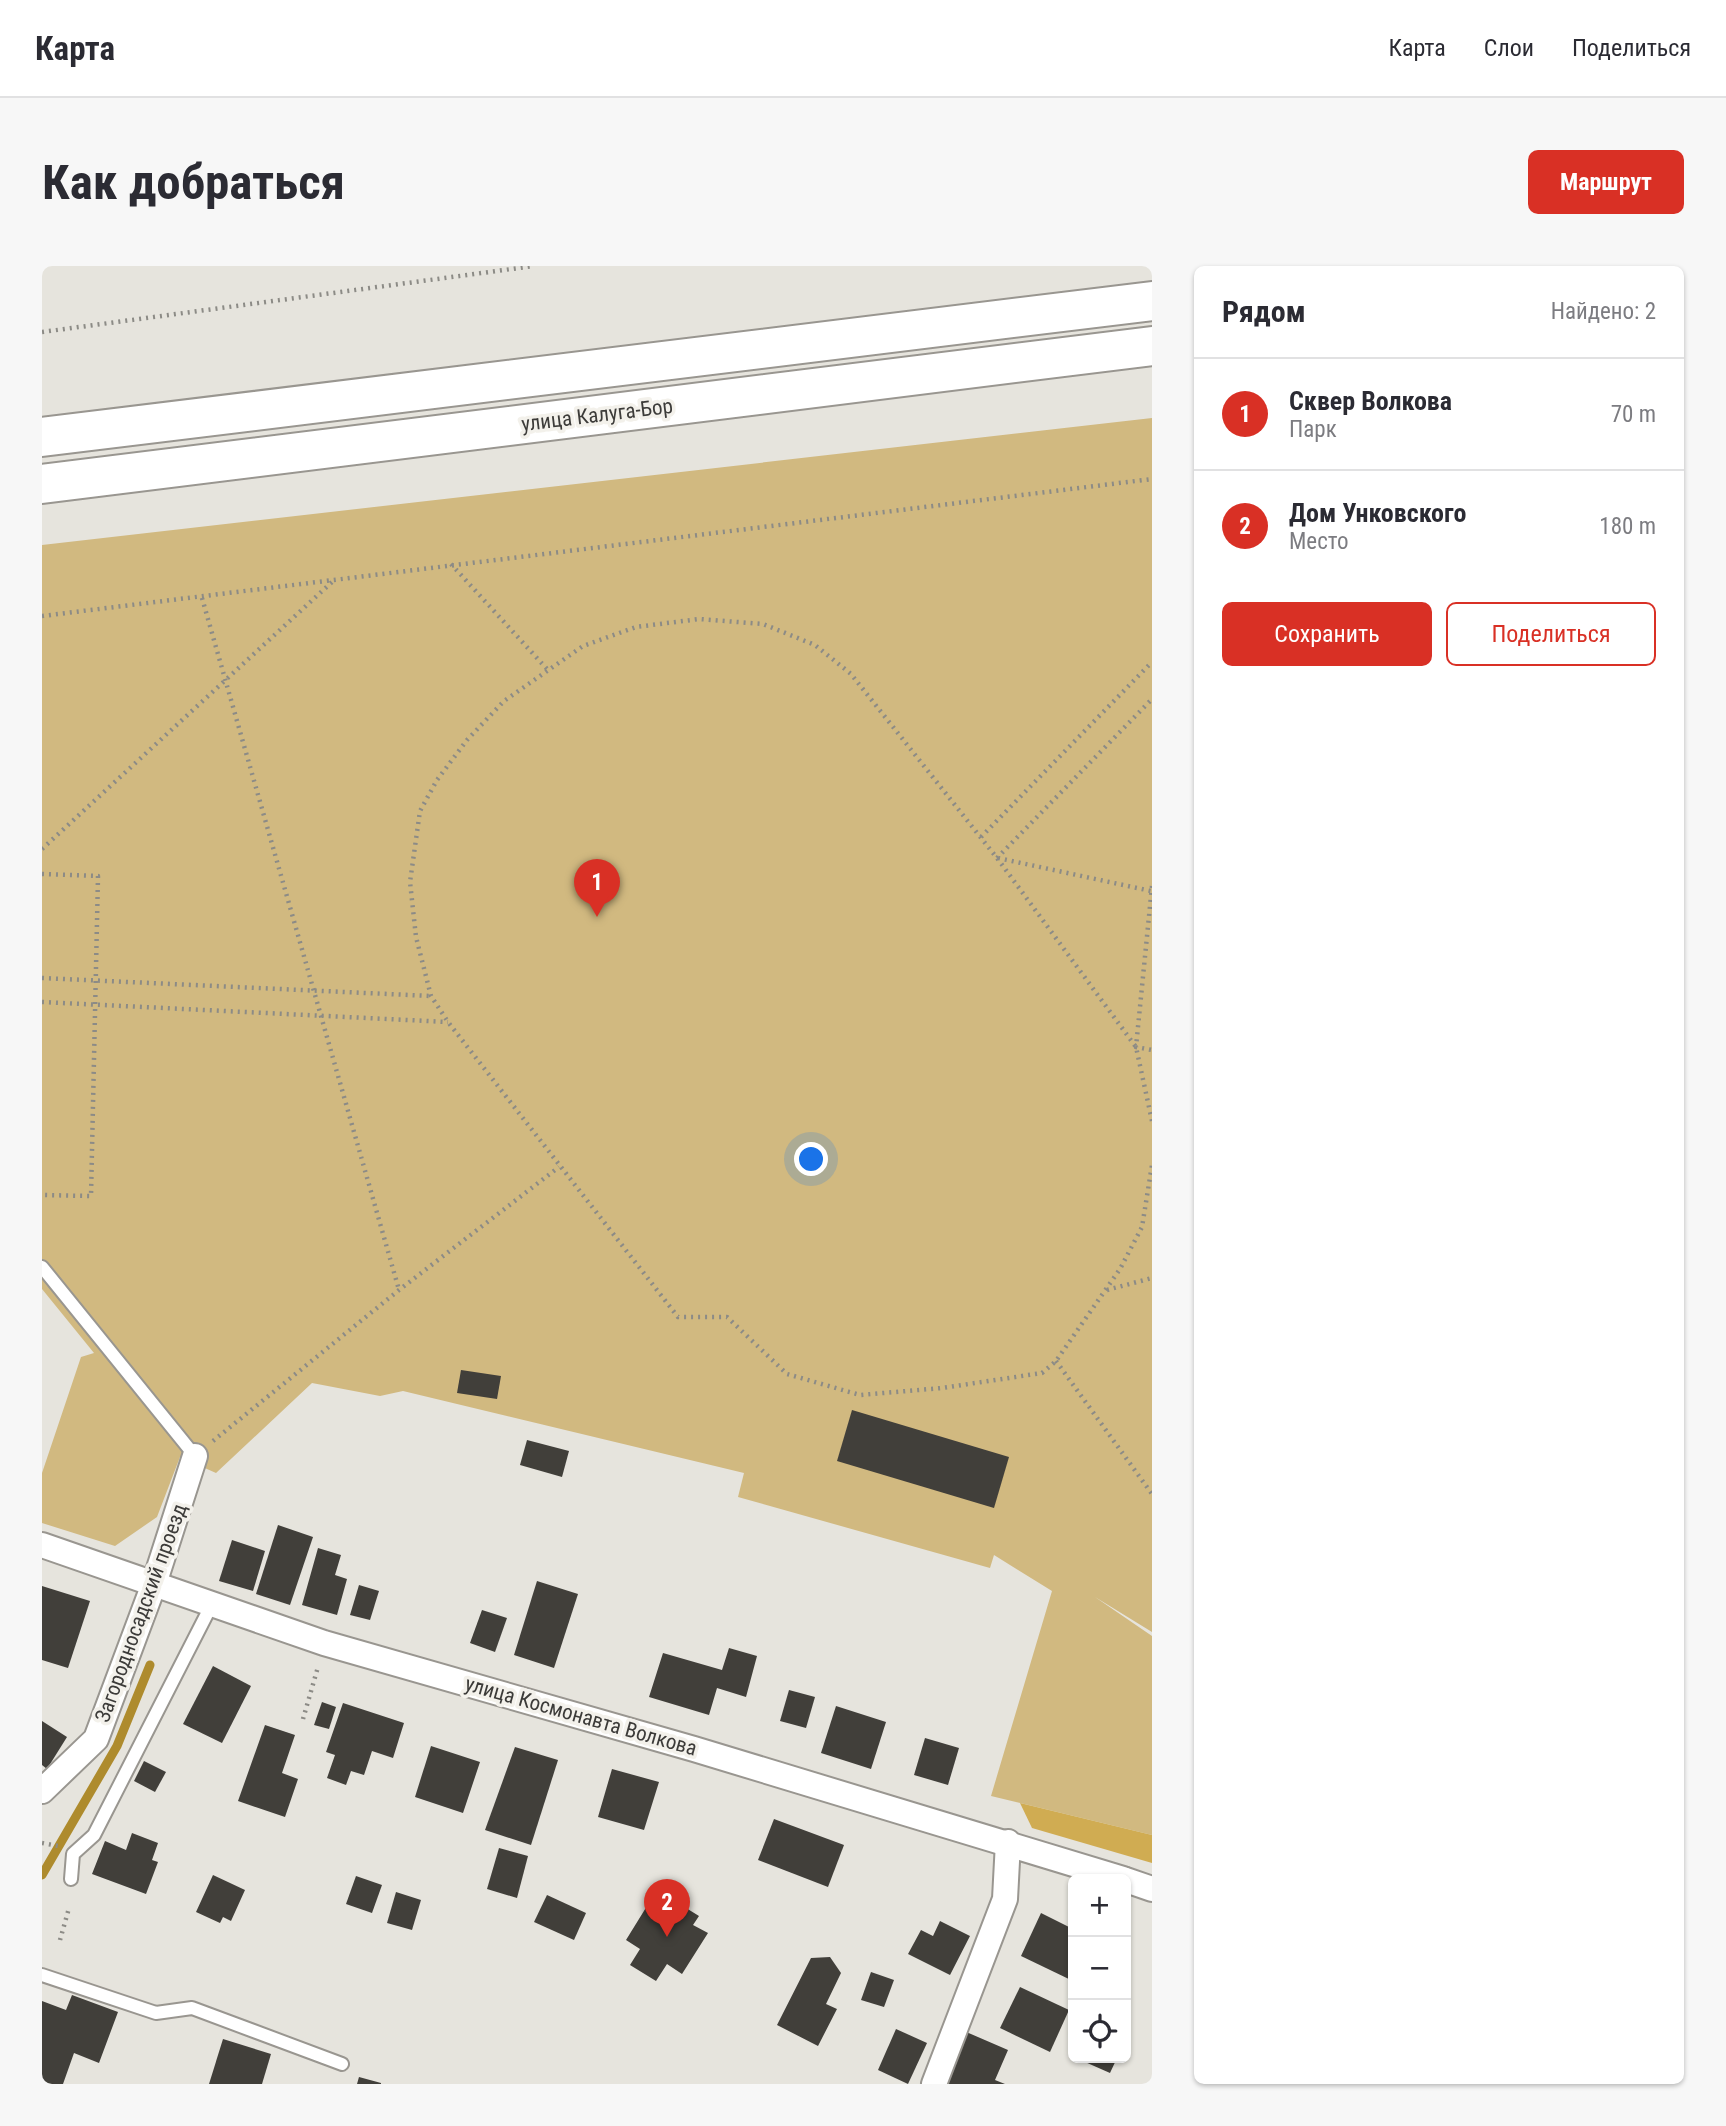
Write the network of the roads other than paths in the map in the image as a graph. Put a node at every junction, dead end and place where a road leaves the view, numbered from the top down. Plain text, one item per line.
1 (1152, 301) edge
2 (1152, 346) edge
3 (42, 437) edge
4 (42, 484) edge
5 (42, 1267) edge
6 (195, 1456) joint
7 (42, 1545) edge
8 (154, 1584) junction
9 (211, 1606) junction
10 (42, 1791) edge
11 (1008, 1843) junction
12 (1105, 1874) edge
13 (71, 1879) dead end
14 (1131, 1882) edge
15 (1152, 1889) edge
16 (42, 1975) edge
17 (342, 2064) dead end
18 (934, 2084) edge

1 - 3 main road
2 - 4 main road, улица Калуга-Бор
5 - 6 lane
6 - 8 street, Загородносадский проезд
7 - 8 street, улица Космонавта Волкова
8 - 9 street, улица Космонавта Волкова
8 - 10 street, Загородносадский проезд
9 - 11 street, улица Космонавта Волкова
9 - 13 lane
11 - 12 street, улица Космонавта Волкова
11 - 18 street
14 - 15 street, улица Космонавта Волкова
16 - 17 lane

